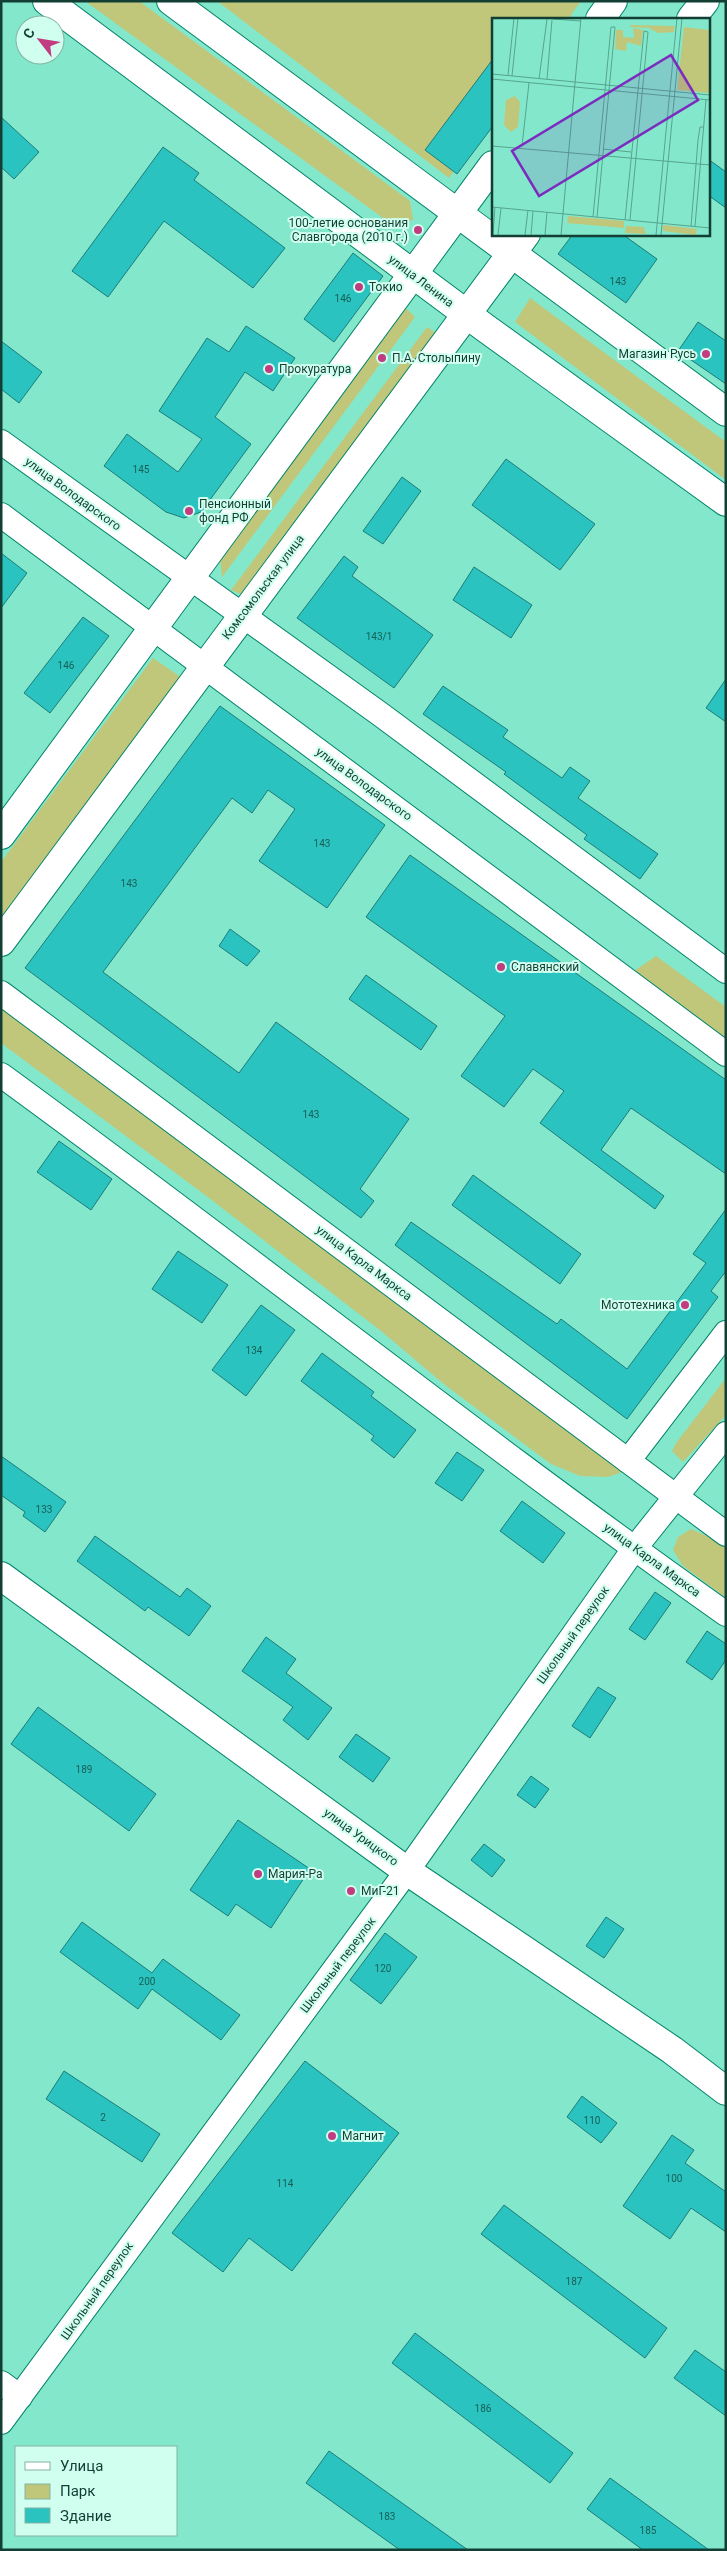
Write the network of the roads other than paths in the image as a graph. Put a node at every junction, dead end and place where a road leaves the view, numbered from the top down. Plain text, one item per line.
1 (47, 1) edge
2 (171, 1) edge
3 (613, 1) edge
4 (705, 1) edge
5 (601, 18) edge
6 (692, 18) edge
7 (492, 166) edge
8 (457, 214) junction
9 (492, 231) edge
10 (500, 235) edge
11 (519, 244) edge
12 (413, 275) junction
13 (466, 314) junction
14 (726, 412) edge
15 (1, 442) edge
16 (726, 502) edge
17 (1, 514) edge
18 (190, 578) junction
19 (242, 616) junction
20 (153, 628) junction
21 (204, 666) junction
22 (1, 835) edge
23 (1, 942) edge
24 (726, 971) edge
25 (1, 993) edge
26 (726, 1054) edge
27 (1, 1075) edge
28 (726, 1333) edge
29 (726, 1434) edge
30 (628, 1461) junction
31 (677, 1497) junction
32 (726, 1534) edge
33 (634, 1549) junction
34 (1, 1576) edge
35 (726, 1614) edge
36 (407, 1871) junction
37 (726, 2091) edge
38 (10, 2390) edge
39 (1, 2422) edge

1 - 12 street, улица Ленина
2 - 8 street
3 - 5 street
4 - 6 street
7 - 8 street
8 - 9 street
8 - 12 street
10 - 11 street
11 - 13 street, Комсомольская улица
11 - 14 street
12 - 13 street, улица Ленина
12 - 18 street
13 - 16 street, улица Ленина
13 - 19 street, Комсомольская улица
15 - 18 street, улица Володарского
17 - 20 street, улица Володарского
18 - 19 street, улица Володарского
18 - 20 street
19 - 21 street, Комсомольская улица
19 - 24 street, улица Володарского
20 - 21 street, улица Володарского
20 - 22 street
21 - 23 street, Комсомольская улица
21 - 26 street, улица Володарского
25 - 30 street, улица Карла Маркса
27 - 33 street, улица Карла Маркса
28 - 30 street
29 - 31 street, Школьный переулок
30 - 31 street, улица Карла Маркса
31 - 32 street, улица Карла Маркса
31 - 33 street, Школьный переулок
33 - 35 street, улица Карла Маркса
33 - 36 street, Школьный переулок
34 - 36 street, улица Урицкого
36 - 37 street, улица Урицкого
36 - 38 street, Школьный переулок
38 - 39 street, Школьный переулок

